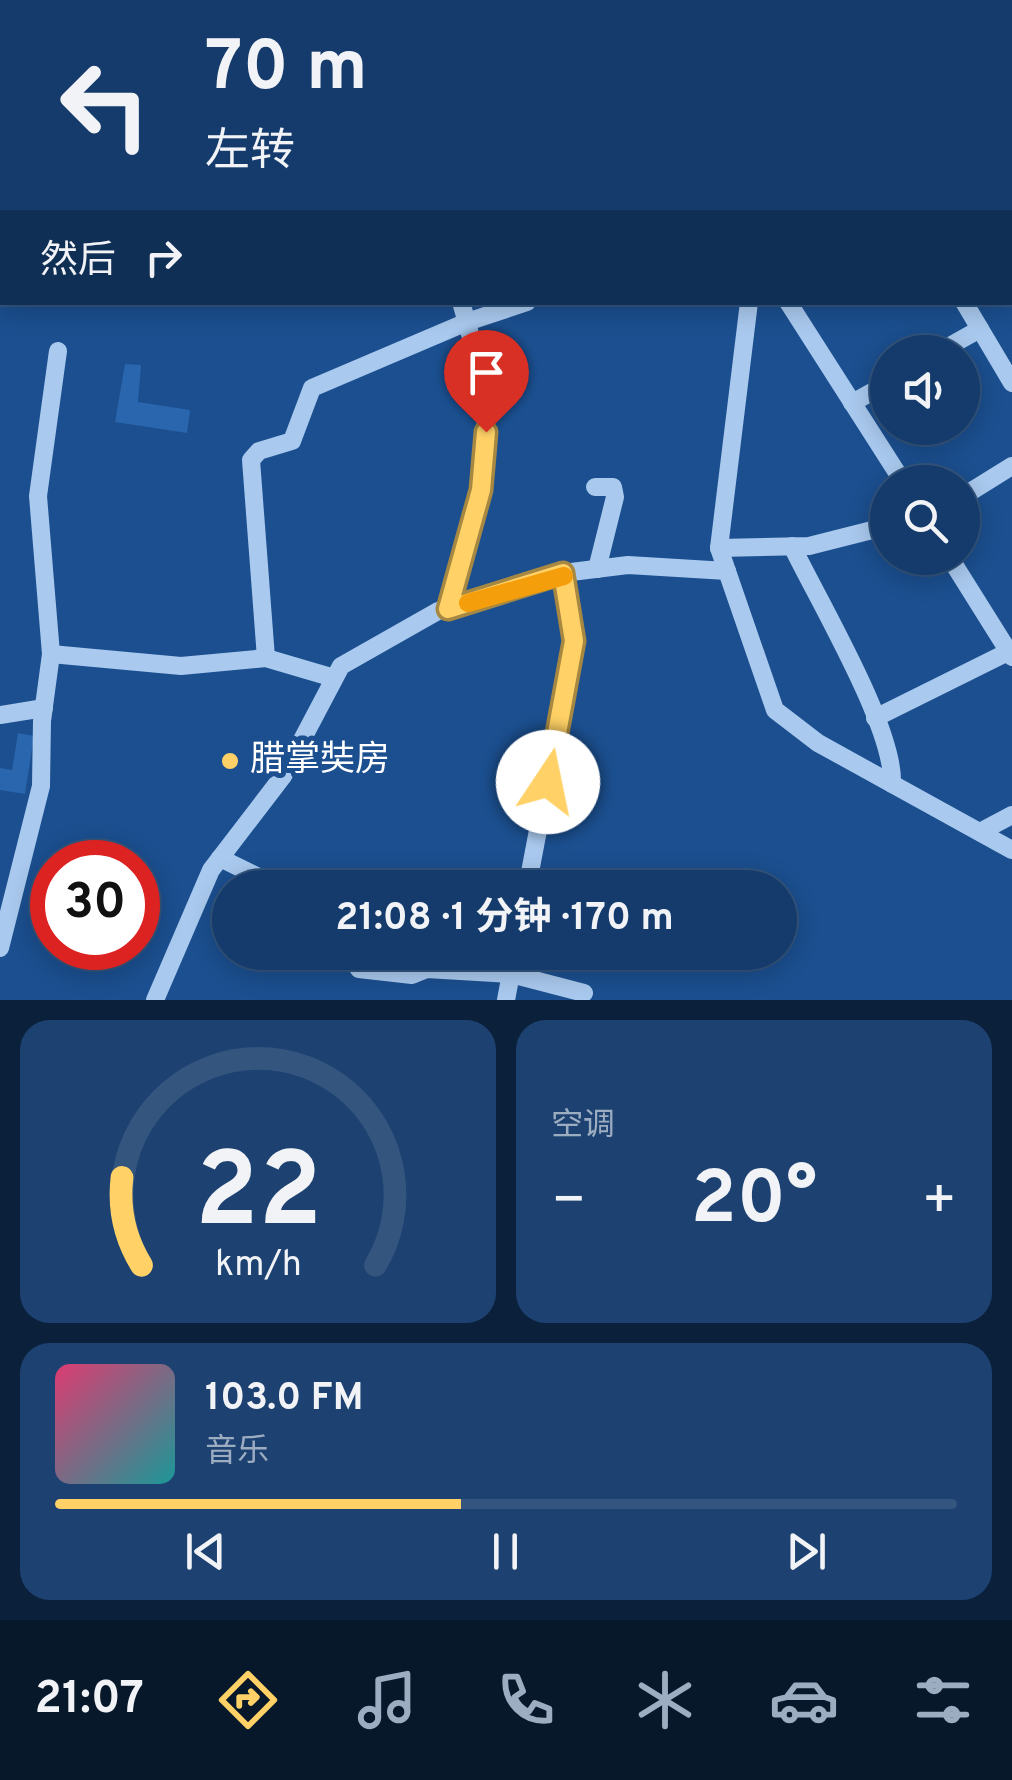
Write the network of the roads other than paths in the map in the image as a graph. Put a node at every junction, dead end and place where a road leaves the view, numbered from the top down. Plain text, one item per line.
1 (462, 305) edge
2 (518, 305) edge
3 (749, 305) edge
4 (790, 305) edge
5 (966, 305) edge
6 (467, 322) junction
7 (980, 329) junction
8 (969, 335) edge
9 (58, 351) dead end
10 (1012, 382) edge
11 (870, 392) edge
12 (852, 403) junction
13 (892, 465) edge
14 (1012, 466) edge
15 (980, 486) edge
16 (595, 487) dead end
17 (870, 530) edge
18 (792, 546) junction
19 (719, 548) junction
20 (598, 569) junction
21 (728, 571) junction
22 (563, 573) junction
23 (961, 575) edge
24 (448, 609) junction
25 (1011, 653) edge
26 (51, 654) junction
27 (266, 658) junction
28 (334, 678) junction
29 (44, 708) junction
30 (0, 716) edge
31 (875, 718) junction
32 (892, 784) junction
33 (1012, 815) edge
34 (980, 832) junction
35 (1012, 850) edge
36 (220, 858) junction
37 (244, 870) edge
38 (530, 870) edge
39 (0, 948) edge
40 (367, 970) edge
41 (424, 970) edge
42 (444, 970) edge
43 (512, 970) edge
44 (511, 974) junction
45 (584, 993) dead end
46 (155, 1000) edge
47 (506, 1000) edge

1 - 6 street
2 - 6 street
3 - 19 street
4 - 12 street
5 - 7 street
6 - 24 street
6 - 27 street
7 - 8 street
7 - 10 street
9 - 26 street
11 - 12 street
12 - 13 street
14 - 15 street
16 - 20 street
17 - 18 street
18 - 19 street
18 - 31 street
19 - 21 street
20 - 21 street
20 - 22 street
21 - 32 street
22 - 24 street
22 - 38 street
23 - 25 street
24 - 28 street
25 - 31 street
26 - 27 street
26 - 29 street
27 - 28 street
28 - 36 street
29 - 30 street
29 - 39 street
31 - 32 street
32 - 34 street
33 - 34 street
34 - 35 street
36 - 37 street
36 - 46 street
40 - 41 street
42 - 44 street
43 - 44 street
44 - 45 street
44 - 47 street

